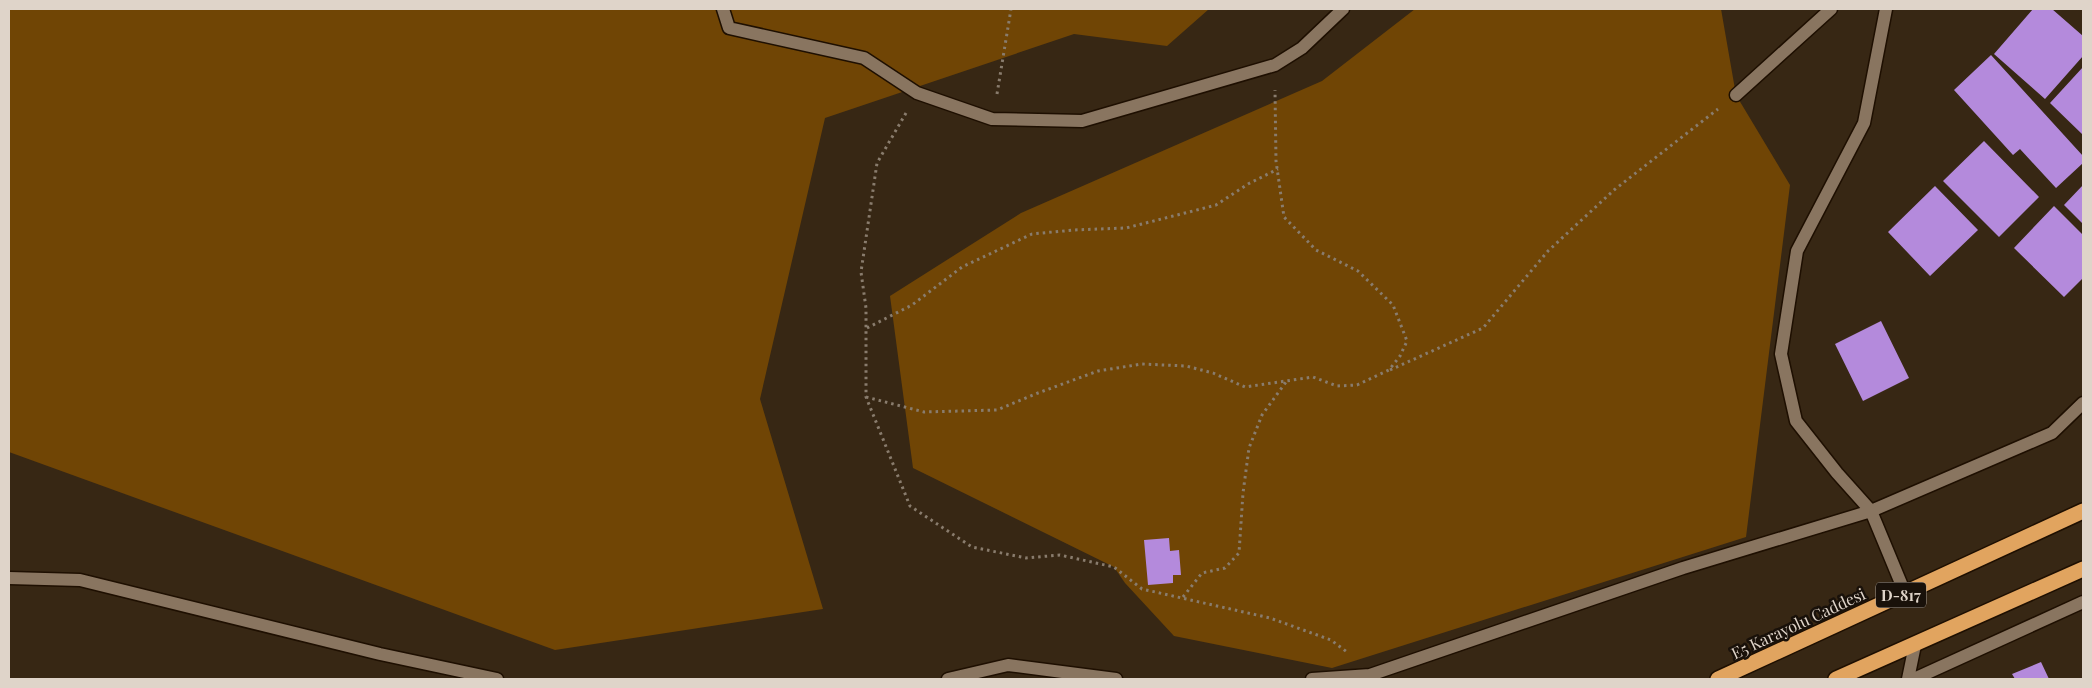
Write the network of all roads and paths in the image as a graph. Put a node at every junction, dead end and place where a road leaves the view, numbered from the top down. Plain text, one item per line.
1 (723, 9) edge
2 (1011, 9) edge
3 (1343, 9) edge
4 (1831, 9) edge
5 (1886, 9) edge
6 (1275, 65) junction
7 (917, 93) junction
8 (1736, 95) joint
9 (992, 120) junction
10 (1278, 170) junction
11 (867, 328) junction
12 (1389, 370) junction
13 (1287, 381) junction
14 (866, 397) junction
15 (2083, 403) edge
16 (1871, 511) junction
17 (2083, 511) edge
18 (2083, 569) edge
19 (9, 578) edge
20 (1905, 593) junction
21 (1183, 597) junction
22 (2083, 602) edge
23 (1915, 645) junction
24 (1370, 675) junction
25 (497, 679) edge
26 (948, 679) edge
27 (1116, 679) edge
28 (1312, 679) edge
29 (1718, 679) edge
30 (1836, 679) edge
31 (1908, 679) edge
32 (1914, 679) edge

1 - 7 street
2 - 9 path
3 - 6 street
4 - 8 street
5 - 16 street
6 - 9 street
6 - 10 path
7 - 9 street
7 - 11 path
8 - 12 path
10 - 11 path
10 - 12 path
11 - 14 path
12 - 13 path
13 - 14 path
13 - 21 path
14 - 21 path
15 - 16 street
16 - 20 street
16 - 24 street
17 - 20 highway, E5 Karayolu Caddesi / D-817
18 - 23 highway
19 - 25 street
20 - 29 highway, E5 Karayolu Caddesi / D-817
21 - 24 path
22 - 32 street
23 - 30 highway
23 - 31 street
24 - 28 street
26 - 27 street

